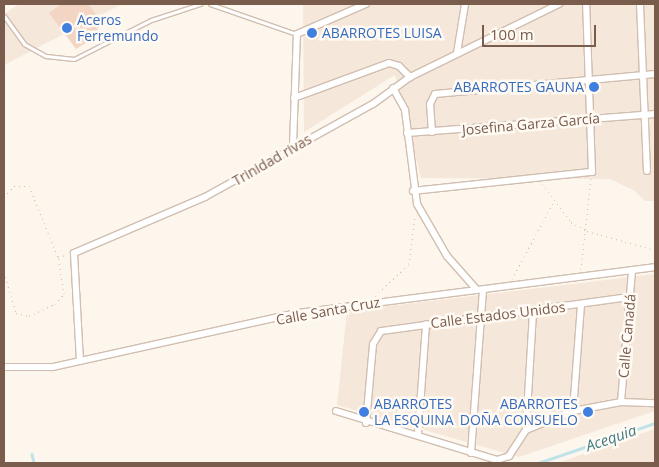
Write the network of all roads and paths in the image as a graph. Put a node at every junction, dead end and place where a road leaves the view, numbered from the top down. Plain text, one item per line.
1 (200, 4) edge
2 (210, 4) edge
3 (366, 4) edge
4 (465, 4) edge
5 (559, 4) edge
6 (586, 4) edge
7 (640, 4) edge
8 (4, 16) edge
9 (297, 34) junction
10 (457, 53) junction
11 (655, 74) edge
12 (646, 76) junction
13 (410, 77) junction
14 (591, 79) junction
15 (393, 88) junction
16 (294, 98) junction
17 (646, 114) junction
18 (655, 114) edge
19 (591, 118) junction
20 (432, 132) junction
21 (407, 133) junction
22 (293, 146) junction
23 (592, 172) junction
24 (647, 172) dead end
25 (538, 178) junction
26 (413, 191) junction
27 (4, 197) edge
28 (554, 200) junction
29 (416, 204) junction
30 (587, 231) junction
31 (655, 250) edge
32 (74, 253) junction
33 (58, 257) junction
34 (655, 267) edge
35 (632, 270) junction
36 (4, 272) edge
37 (580, 277) junction
38 (509, 286) junction
39 (480, 290) junction
40 (630, 297) junction
41 (367, 303) junction
42 (581, 304) junction
43 (533, 310) junction
44 (484, 317) junction
45 (426, 324) junction
46 (80, 361) junction
47 (4, 367) edge
48 (621, 402) junction
49 (655, 402) edge
50 (336, 411) dead end
51 (574, 412) junction
52 (366, 423) junction
53 (526, 430) junction
54 (418, 434) junction
55 (471, 453) junction

1 - 8 lane
2 - 9 lane
3 - 9 street
4 - 10 street
5 - 10 street, Trinidad rivas
6 - 14 street
7 - 12 street
9 - 16 street
10 - 13 street, Trinidad rivas
11 - 12 street
12 - 14 street
12 - 17 street
13 - 15 street, Trinidad rivas
13 - 16 street
14 - 19 street
14 - 20 street
15 - 21 street
15 - 22 street, Trinidad rivas
16 - 22 street
17 - 18 street, Josefina Garza García
17 - 19 street, Josefina Garza García
17 - 24 street
19 - 20 street, Josefina Garza García
19 - 23 street
20 - 21 street, Josefina Garza García
21 - 26 street
22 - 32 street, Trinidad rivas
23 - 25 street
23 - 30 path
25 - 26 street
25 - 28 path
26 - 29 street
27 - 33 path
28 - 30 path
28 - 38 path
29 - 39 street
29 - 41 path
30 - 31 path
30 - 37 path
32 - 33 path
32 - 46 street
33 - 36 path
34 - 35 street, Calle Santa Cruz
35 - 37 street, Calle Santa Cruz
35 - 40 street, Calle Canadá
37 - 38 street, Calle Santa Cruz
38 - 39 street, Calle Santa Cruz
39 - 41 street, Calle Santa Cruz
39 - 44 street
40 - 42 street, Calle Estados Unidos
40 - 48 street, Calle Canadá
41 - 46 street, Calle Santa Cruz
42 - 43 street, Calle Estados Unidos
42 - 51 street
43 - 44 street, Calle Estados Unidos
43 - 53 street
44 - 45 street, Calle Estados Unidos
44 - 55 street
45 - 52 street, Calle Estados Unidos
45 - 54 street
46 - 47 street, Calle Santa Cruz
48 - 49 street
48 - 51 street
50 - 52 street
51 - 53 street
52 - 54 street
53 - 55 street
54 - 55 street

